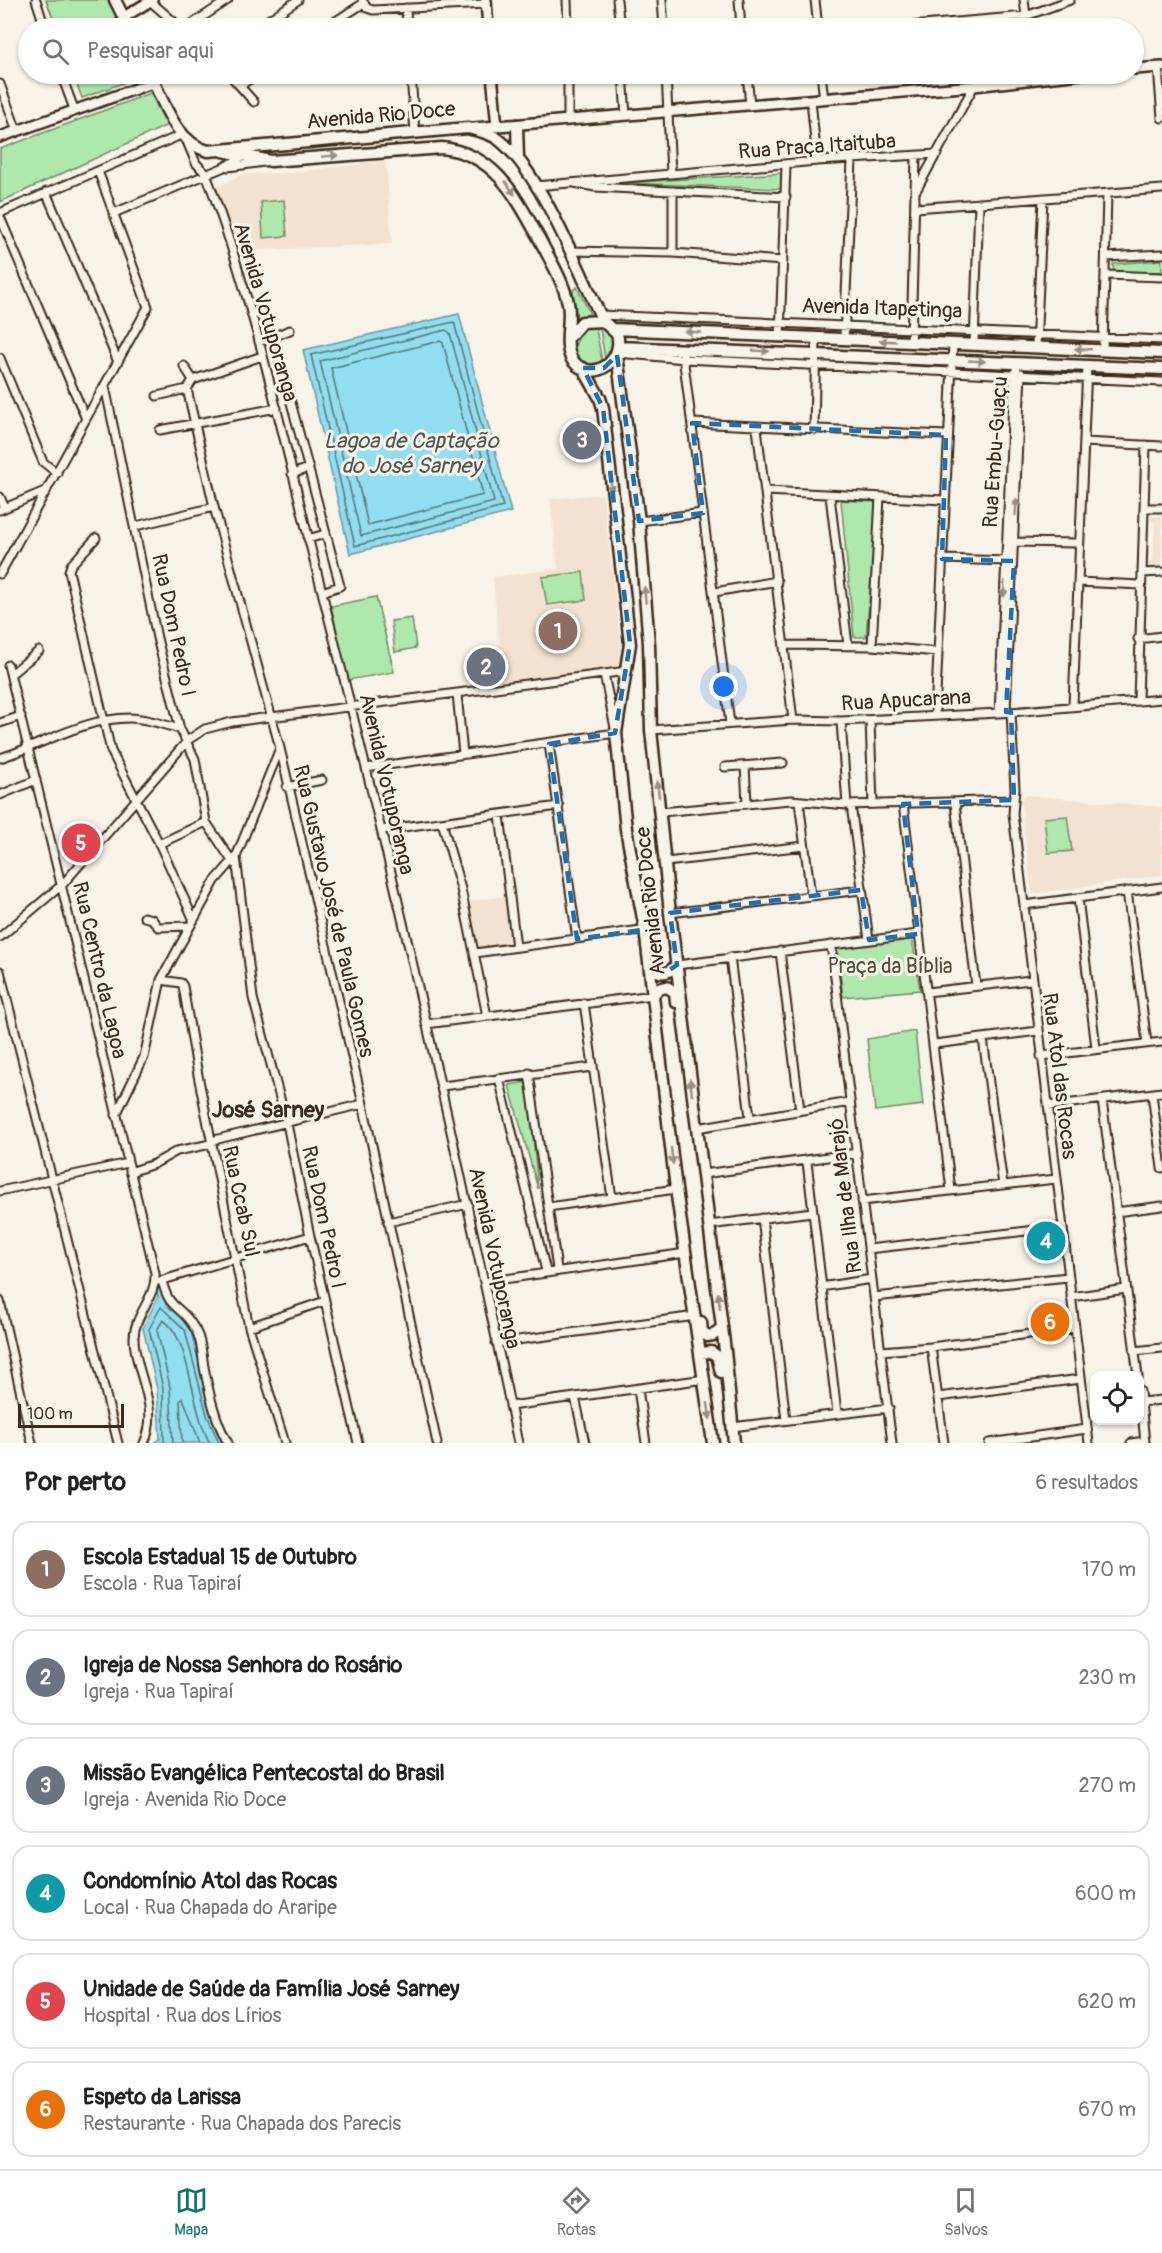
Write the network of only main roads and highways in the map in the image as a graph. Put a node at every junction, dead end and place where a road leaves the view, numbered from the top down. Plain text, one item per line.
1 (116, 0) edge
2 (151, 1) edge
3 (486, 2) edge
4 (124, 17) joint
5 (487, 18) edge
6 (1160, 67) edge
7 (1144, 68) edge
8 (137, 84) edge
9 (155, 84) edge
10 (493, 84) edge
11 (992, 84) edge
12 (517, 125) junction
13 (497, 127) junction
14 (468, 128) junction
15 (0, 137) edge
16 (223, 151) junction
17 (518, 158) junction
18 (601, 318) junction
19 (613, 329) junction
20 (569, 337) junction
21 (1019, 346) junction
22 (618, 351) junction
23 (1159, 353) edge
24 (1018, 363) junction
25 (583, 368) junction
26 (1159, 369) edge
27 (647, 929) junction
28 (677, 965) junction
29 (653, 995) junction
30 (688, 1057) junction
31 (687, 1257) junction
32 (722, 1328) junction
33 (701, 1353) junction
34 (731, 1415) junction
35 (713, 1443) edge
36 (734, 1443) edge

1 - 4 main road
2 - 4 main road
3 - 5 main road
6 - 7 main road
8 - 15 main road
9 - 16 main road, Avenida Rio Doce
10 - 13 main road
11 - 12 main road
12 - 13 main road
12 - 17 main road
13 - 14 main road
14 - 16 main road, Avenida Rio Doce
14 - 17 main road, Avenida Rio Doce
16 -> 20 main road, Avenida Rio Doce
17 - 18 main road, Avenida Rio Doce
18 - 19 main road, Avenida Rio Doce
18 - 20 main road
21 -> 19 main road, Avenida Itapetinga
19 - 22 main road, Avenida Rio Doce
20 - 25 main road, Avenida Rio Doce
23 -> 21 main road, Avenida Itapetinga
21 - 24 main road
22 -> 24 main road
22 - 25 main road
28 -> 22 main road, Avenida Rio Doce
23 - 26 main road
24 - 26 main road
25 -> 27 main road, Avenida Rio Doce
27 - 28 main road
27 - 29 main road, Avenida Rio Doce
28 - 30 main road, Avenida Rio Doce
29 - 30 main road
29 -> 31 main road, Avenida Rio Doce
32 -> 30 main road, Avenida Rio Doce
31 - 32 main road
31 - 33 main road, Avenida Rio Doce
32 - 34 main road, Avenida Rio Doce
33 - 34 main road
33 -> 35 main road, Avenida Rio Doce
34 - 36 main road, Avenida Rio Doce

